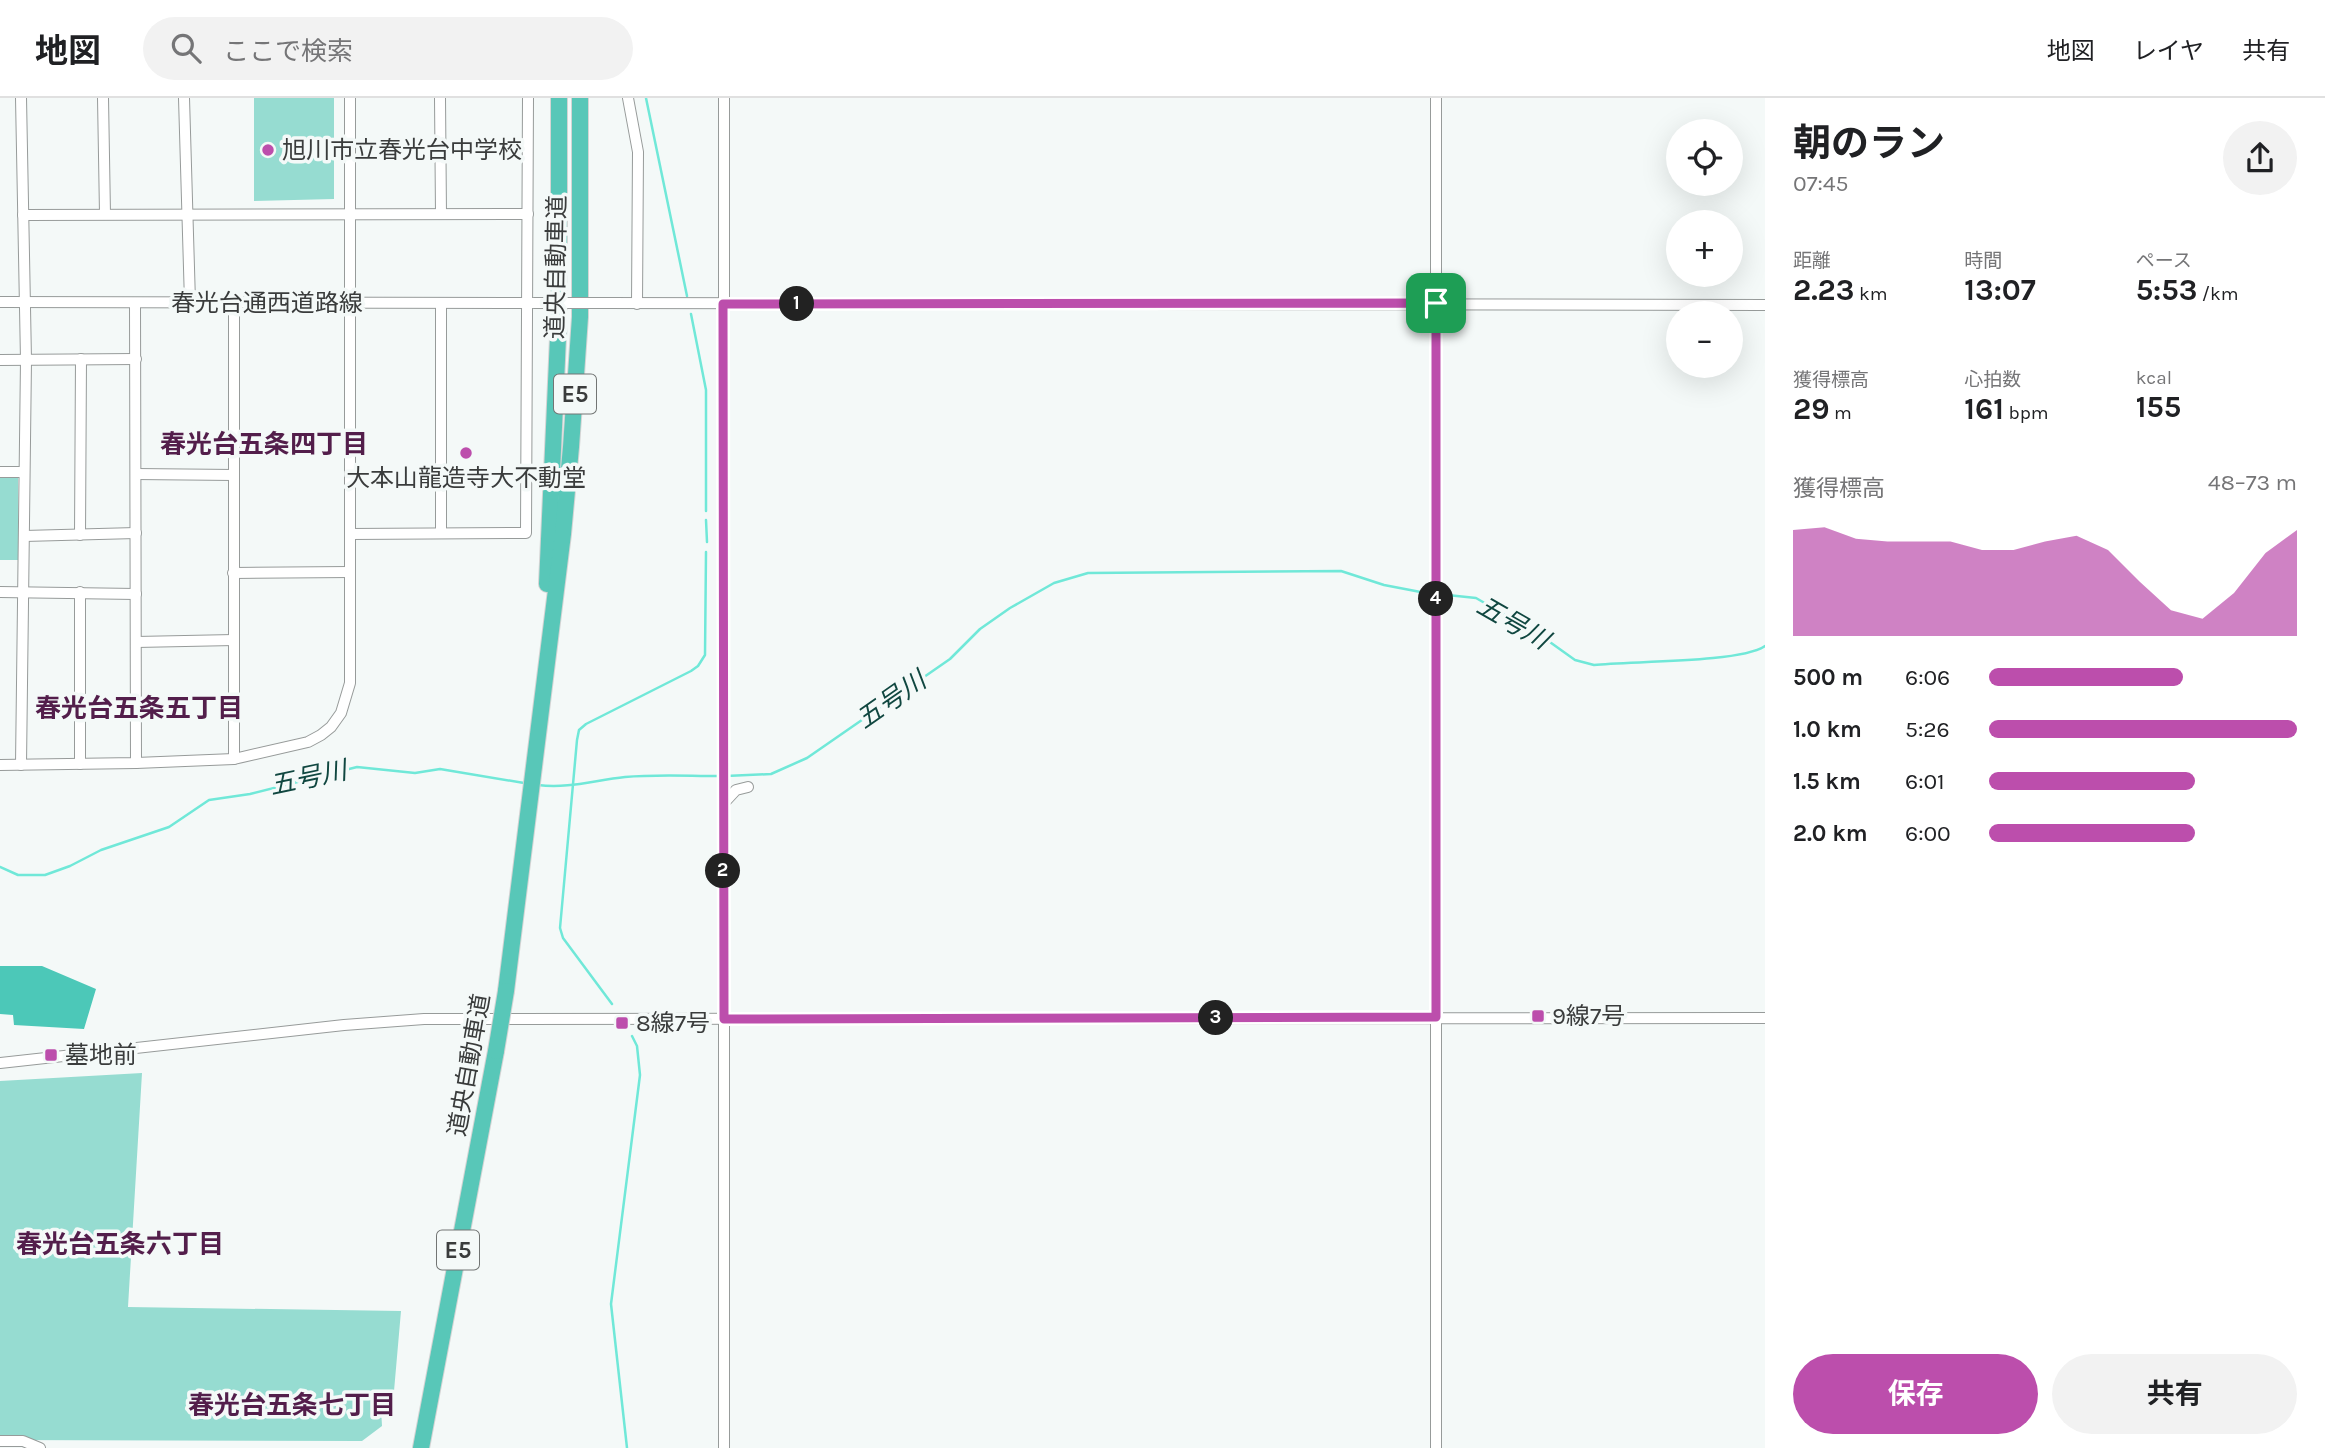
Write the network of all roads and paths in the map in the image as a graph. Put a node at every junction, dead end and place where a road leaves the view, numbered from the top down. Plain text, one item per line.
1 (20, 98) edge
2 (103, 98) edge
3 (184, 98) edge
4 (350, 98) edge
5 (440, 98) edge
6 (528, 98) edge
7 (559, 98) edge
8 (580, 98) edge
9 (628, 98) edge
10 (724, 98) edge
11 (1436, 98) edge
12 (105, 214) junction
13 (351, 214) junction
14 (441, 214) junction
15 (528, 214) junction
16 (23, 215) junction
17 (186, 215) junction
18 (0, 302) edge
19 (25, 302) junction
20 (190, 302) junction
21 (234, 302) junction
22 (135, 303) junction
23 (351, 303) junction
24 (441, 303) junction
25 (531, 303) junction
26 (1436, 303) junction
27 (636, 304) junction
28 (723, 304) junction
29 (1765, 304) edge
30 (81, 359) junction
31 (136, 359) junction
32 (0, 360) edge
33 (26, 360) junction
34 (0, 472) edge
35 (24, 472) junction
36 (136, 474) junction
37 (234, 475) junction
38 (441, 532) junction
39 (136, 533) junction
40 (350, 534) junction
41 (80, 535) junction
42 (24, 536) junction
43 (350, 572) junction
44 (233, 573) junction
45 (0, 592) edge
46 (23, 592) junction
47 (80, 592) junction
48 (136, 594) junction
49 (234, 640) junction
50 (136, 642) junction
51 (543, 688) junction
52 (234, 759) junction
53 (136, 763) junction
54 (80, 764) junction
55 (0, 765) edge
56 (21, 765) junction
57 (748, 787) dead end
58 (723, 804) junction
59 (1436, 1017) junction
60 (1765, 1018) edge
61 (724, 1019) junction
62 (0, 1063) edge
63 (0, 1441) edge
64 (12, 1445) edge
65 (40, 1448) edge
66 (421, 1448) edge
67 (724, 1448) edge
68 (1436, 1448) edge

1 - 16 street
2 - 12 street
3 - 17 street
4 - 13 street
5 - 14 street
6 - 15 street
7 - 51 highway, 道央自動車道 / E5
8 - 51 highway, 道央自動車道 / E5
9 - 27 street
10 - 28 street
11 - 26 street
12 - 16 street
12 - 17 street
13 - 14 street
13 - 17 street
13 - 23 street
14 - 15 street
15 - 25 street
16 - 19 street
17 - 20 street
18 - 19 street, 春光台通西道路線
19 - 22 street, 春光台通西道路線
19 - 33 street
20 - 21 street, 春光台通西道路線
20 - 22 street, 春光台通西道路線
21 - 23 street, 春光台通西道路線
21 - 37 street
22 - 31 street
23 - 24 street, 春光台通西道路線
23 - 40 street
24 - 25 street, 春光台通西道路線
24 - 38 street
25 - 27 street, 春光台通西道路線, bridge
25 - 38 street
26 - 28 street, 春光台通西道路線
26 - 29 street, 春光台通西道路線
26 - 59 street
27 - 28 street, 春光台通西道路線
28 - 58 street
30 - 31 street
30 - 33 street
30 - 41 street
31 - 36 street
32 - 33 street
33 - 35 street
34 - 35 street
35 - 42 street
36 - 37 street
36 - 39 street
37 - 44 street
38 - 40 street
39 - 41 street
39 - 48 street
40 - 43 street
41 - 42 street
42 - 46 street
43 - 44 street
43 - 52 street
44 - 49 street
45 - 46 street
46 - 47 street
46 - 56 street
47 - 48 street
47 - 54 street
48 - 50 street
49 - 50 street
49 - 52 street
50 - 53 street
51 - 66 highway, 道央自動車道 / E5, bridge
52 - 53 street
53 - 54 street
54 - 56 street
55 - 56 street
57 - 58 street
58 - 61 street
59 - 60 street
59 - 61 street
59 - 68 street
61 - 62 street
61 - 67 street
63 - 64 street
64 - 65 street

